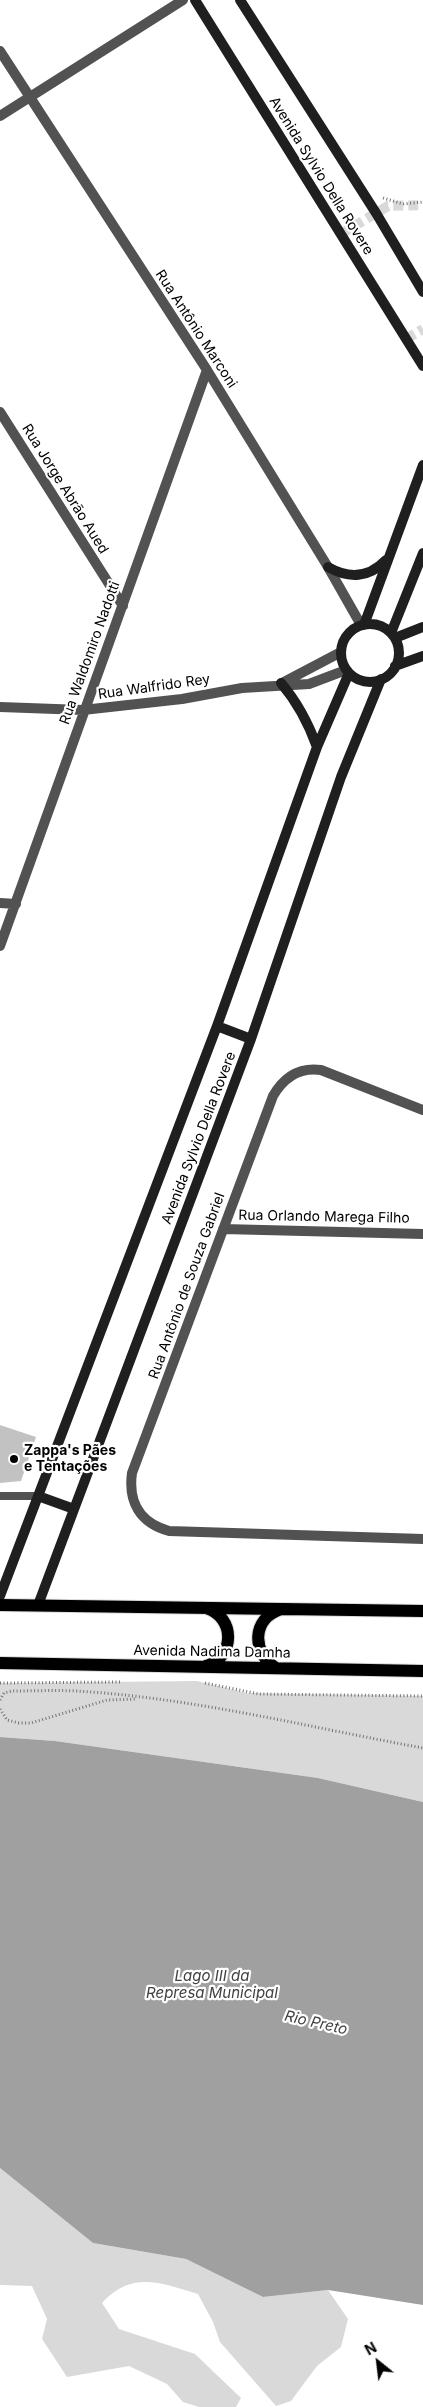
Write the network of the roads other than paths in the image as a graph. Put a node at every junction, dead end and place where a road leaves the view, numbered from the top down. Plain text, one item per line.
1 (183, 0) edge
2 (194, 0) edge
3 (240, 0) edge
4 (0, 52) edge
5 (30, 97) junction
6 (0, 116) edge
7 (423, 292) edge
8 (423, 366) edge
9 (207, 370) junction
10 (0, 412) edge
11 (423, 465) edge
12 (388, 557) junction
13 (423, 557) edge
14 (328, 567) junction
15 (123, 606) junction
16 (362, 625) junction
17 (423, 627) edge
18 (393, 636) junction
19 (341, 652) junction
20 (423, 656) edge
21 (395, 666) junction
22 (348, 672) junction
23 (381, 679) junction
24 (281, 684) junction
25 (0, 706) edge
26 (83, 710) junction
27 (317, 747) junction
28 (0, 903) edge
29 (16, 904) junction
30 (0, 946) edge
31 (217, 1026) junction
32 (251, 1039) junction
33 (423, 1110) edge
34 (224, 1229) junction
35 (423, 1234) edge
36 (0, 1496) edge
37 (38, 1496) junction
38 (74, 1509) junction
39 (423, 1539) edge
40 (0, 1596) edge
41 (38, 1605) junction
42 (0, 1606) edge
43 (204, 1607) junction
44 (283, 1608) junction
45 (423, 1611) edge
46 (0, 1663) edge
47 (199, 1667) junction
48 (276, 1668) junction
49 (423, 1671) edge

1 - 5 street
2 - 8 main road, Avenida Sylvio Della Rovere
3 - 7 main road, Avenida Sylvio Della Rovere
4 - 5 street, Rua Antônio Marconi
5 - 6 street
5 - 9 street, Rua Antônio Marconi
9 - 14 street, Rua Antônio Marconi
9 - 15 street, Rua Waldomiro Nadotti
10 - 15 street, Rua Jorge Abrão Aued
11 - 12 main road
12 - 14 main road
12 - 16 main road
13 - 18 main road
14 - 16 street, Rua Antônio Marconi
15 - 26 street, Rua Waldomiro Nadotti
16 - 18 main road
16 - 19 main road
17 - 18 main road
18 - 21 main road
19 - 22 main road
19 - 24 street, Rua Walfrido Rey
20 - 21 main road
21 - 23 main road
22 - 23 main road
22 - 24 street, Rua Walfrido Rey
22 - 27 main road, Avenida Sylvio Della Rovere
23 - 32 main road, Avenida Sylvio Della Rovere
24 - 26 street, Rua Walfrido Rey
24 - 27 main road
25 - 26 street, Rua Walfrido Rey
26 - 29 street, Rua Waldomiro Nadotti
27 - 31 main road, Avenida Sylvio Della Rovere
28 - 29 street
29 - 30 street, Rua Waldomiro Nadotti
31 - 32 main road
31 - 37 main road, Avenida Sylvio Della Rovere
32 - 38 main road, Avenida Sylvio Della Rovere
33 - 34 street, Rua Antônio de Souza Gabriel
34 - 35 street, Rua Orlando Marega Filho
34 - 39 street, Rua Antônio de Souza Gabriel
36 - 37 lane
37 - 38 main road
37 - 40 main road, Avenida Sylvio Della Rovere
38 - 41 main road, Avenida Sylvio Della Rovere
41 - 42 main road
41 - 43 main road
43 - 44 main road
43 - 47 main road
44 - 45 main road
44 - 48 main road
46 - 47 main road, Avenida Nadima Damha
47 - 48 main road, Avenida Nadima Damha
48 - 49 main road, Avenida Nadima Damha

